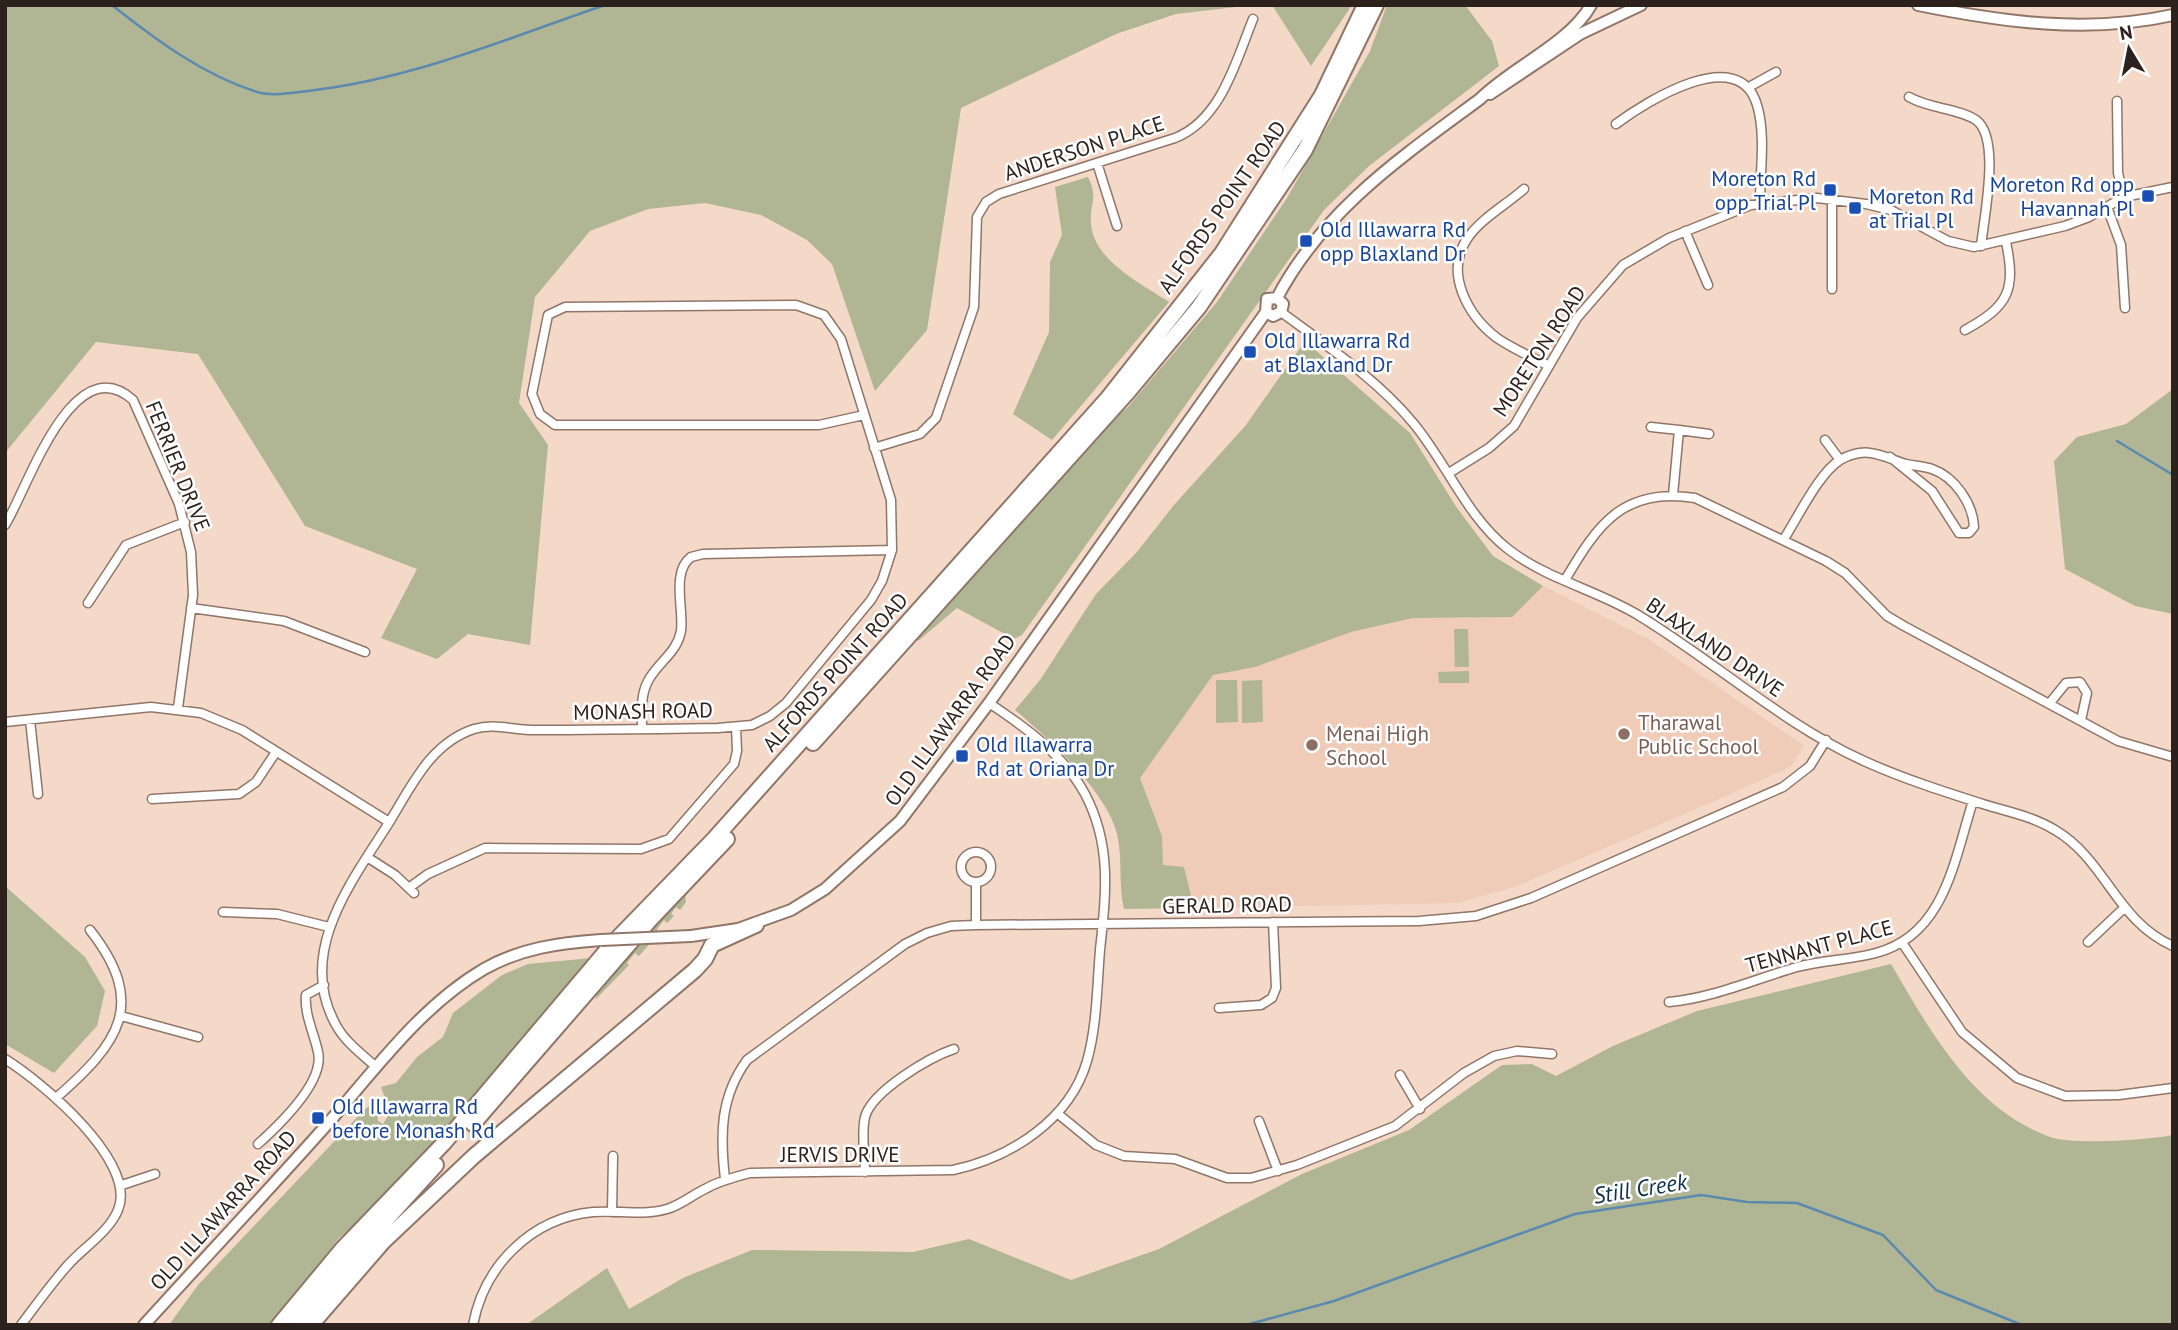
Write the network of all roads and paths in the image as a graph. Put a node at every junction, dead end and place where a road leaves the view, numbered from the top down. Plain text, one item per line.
1 (1365, 5) edge
2 (1376, 5) edge
3 (1591, 5) edge
4 (1641, 5) edge
5 (1918, 5) edge
6 (2173, 15) edge
7 (1253, 19) dead end
8 (1776, 72) dead end
9 (1749, 88) junction
10 (1909, 97) dead end
11 (1480, 99) junction
12 (2117, 101) dead end
13 (1616, 124) dead end
14 (1097, 163) junction
15 (2173, 187) edge
16 (1524, 189) dead end
17 (2124, 197) junction
18 (1832, 199) junction
19 (1760, 202) junction
20 (2107, 207) junction
21 (1117, 226) dead end
22 (1685, 231) junction
23 (2006, 242) junction
24 (1982, 246) junction
25 (1709, 285) dead end
26 (1832, 289) dead end
27 (1277, 298) junction
28 (2125, 307) dead end
29 (1266, 312) junction
30 (1281, 312) junction
31 (1965, 330) dead end
32 (1549, 366) junction
33 (864, 415) junction
34 (1651, 427) dead end
35 (1679, 430) junction
36 (1709, 434) dead end
37 (1825, 440) dead end
38 (874, 448) junction
39 (1889, 457) junction
40 (1840, 460) junction
41 (1449, 473) junction
42 (1673, 495) junction
43 (185, 522) junction
44 (5, 525) edge
45 (1784, 539) junction
46 (892, 550) junction
47 (1565, 580) junction
48 (88, 603) dead end
49 (191, 608) junction
50 (365, 652) dead end
51 (989, 703) junction
52 (2049, 704) junction
53 (178, 708) junction
54 (30, 720) junction
55 (2081, 720) junction
56 (5, 722) edge
57 (736, 727) junction
58 (642, 729) junction
59 (1826, 740) junction
60 (276, 752) junction
61 (2173, 757) edge
62 (38, 794) dead end
63 (152, 799) dead end
64 (1973, 801) junction
65 (389, 822) junction
66 (367, 857) junction
67 (976, 882) dead end
68 (2123, 909) junction
69 (223, 912) dead end
70 (1273, 922) junction
71 (1103, 924) junction
72 (756, 925) junction
73 (976, 925) junction
74 (328, 927) junction
75 (90, 930) dead end
76 (2088, 942) dead end
77 (1903, 944) junction
78 (2173, 946) edge
79 (324, 985) junction
80 (1669, 1002) dead end
81 (1219, 1008) dead end
82 (121, 1016) junction
83 (198, 1037) dead end
84 (954, 1049) dead end
85 (1552, 1054) dead end
86 (5, 1059) edge
87 (376, 1067) junction
88 (1400, 1075) dead end
89 (2173, 1088) edge
90 (55, 1098) junction
91 (1420, 1109) junction
92 (1057, 1113) junction
93 (1259, 1121) dead end
94 (258, 1144) dead end
95 (613, 1156) dead end
96 (1278, 1171) junction
97 (865, 1172) junction
98 (155, 1174) dead end
99 (725, 1180) junction
100 (122, 1185) junction
101 (612, 1212) junction
102 (21, 1325) edge
103 (145, 1325) edge
104 (279, 1325) edge
105 (297, 1325) edge
106 (311, 1325) edge
107 (473, 1325) edge

1 - 104 highway, ALFORDS POINT ROAD
2 - 105 highway, ALFORDS POINT ROAD
3 - 11 street
4 - 11 street
5 - 6 street
7 - 14 street, ANDERSON PLACE
8 - 9 street
9 - 13 street
9 - 19 street
10 - 24 street
11 - 27 street
12 - 17 street
14 - 21 street
14 - 38 street, ANDERSON PLACE
15 - 17 street, MORETON ROAD
16 - 32 street
17 - 20 street, MORETON ROAD
18 - 19 street, MORETON ROAD
18 - 24 street, MORETON ROAD
18 - 26 street
19 - 22 street, MORETON ROAD
20 - 23 street, MORETON ROAD
20 - 28 street
22 - 25 street
22 - 32 street, MORETON ROAD
23 - 24 street, MORETON ROAD
23 - 31 street
27 - 29 street
27 - 30 street
29 - 30 street
29 - 51 street, OLD ILLAWARRA ROAD
30 - 41 street, BLAXLAND DRIVE
32 - 41 street, MORETON ROAD
33 - 33 street, MONASH ROAD
33 - 38 street, MONASH ROAD
34 - 35 street
35 - 36 street
35 - 42 street
37 - 40 street
38 - 46 street, MONASH ROAD
39 - 39 street
39 - 40 street
40 - 45 street
41 - 47 street, BLAXLAND DRIVE
42 - 45 street
42 - 47 street
43 - 44 street, FERRIER DRIVE
43 - 48 street
43 - 49 street, FERRIER DRIVE
45 - 52 street
46 - 57 street, MONASH ROAD
46 - 58 street
47 - 59 street, BLAXLAND DRIVE
49 - 50 street
49 - 53 street, FERRIER DRIVE
51 - 71 street, JERVIS DRIVE
51 - 72 street, OLD ILLAWARRA ROAD
52 - 55 street
52 - 55 street
53 - 54 street
53 - 60 street
54 - 56 street
54 - 62 street
55 - 61 street
57 - 58 street, MONASH ROAD
57 - 66 street
58 - 65 street, MONASH ROAD
59 - 64 street, BLAXLAND DRIVE
59 - 70 street, GERALD ROAD
60 - 63 street
60 - 65 street
64 - 68 street, BLAXLAND DRIVE
64 - 77 street, TENNANT PLACE
65 - 66 street, MONASH ROAD
66 - 74 street, MONASH ROAD
67 - 73 street
68 - 76 street
68 - 78 street, BLAXLAND DRIVE
69 - 74 street
70 - 71 street, GERALD ROAD
70 - 81 street
71 - 73 street, GERALD ROAD
71 - 92 street, JERVIS DRIVE
72 - 87 street, OLD ILLAWARRA ROAD, bridge
72 - 106 highway
73 - 99 street, GERALD ROAD
74 - 79 street, MONASH ROAD
75 - 82 street
77 - 80 street, TENNANT PLACE
77 - 89 street
79 - 87 street, MONASH ROAD
79 - 94 street
82 - 83 street
82 - 90 street
84 - 97 street
85 - 91 street
86 - 90 street
87 - 103 street, OLD ILLAWARRA ROAD
88 - 91 street
90 - 100 street
91 - 96 street
92 - 96 street
92 - 97 street, JERVIS DRIVE
93 - 96 street
95 - 101 street
97 - 99 street, JERVIS DRIVE
98 - 100 street
99 - 101 street, JERVIS DRIVE
100 - 102 street
101 - 107 street, JERVIS DRIVE

